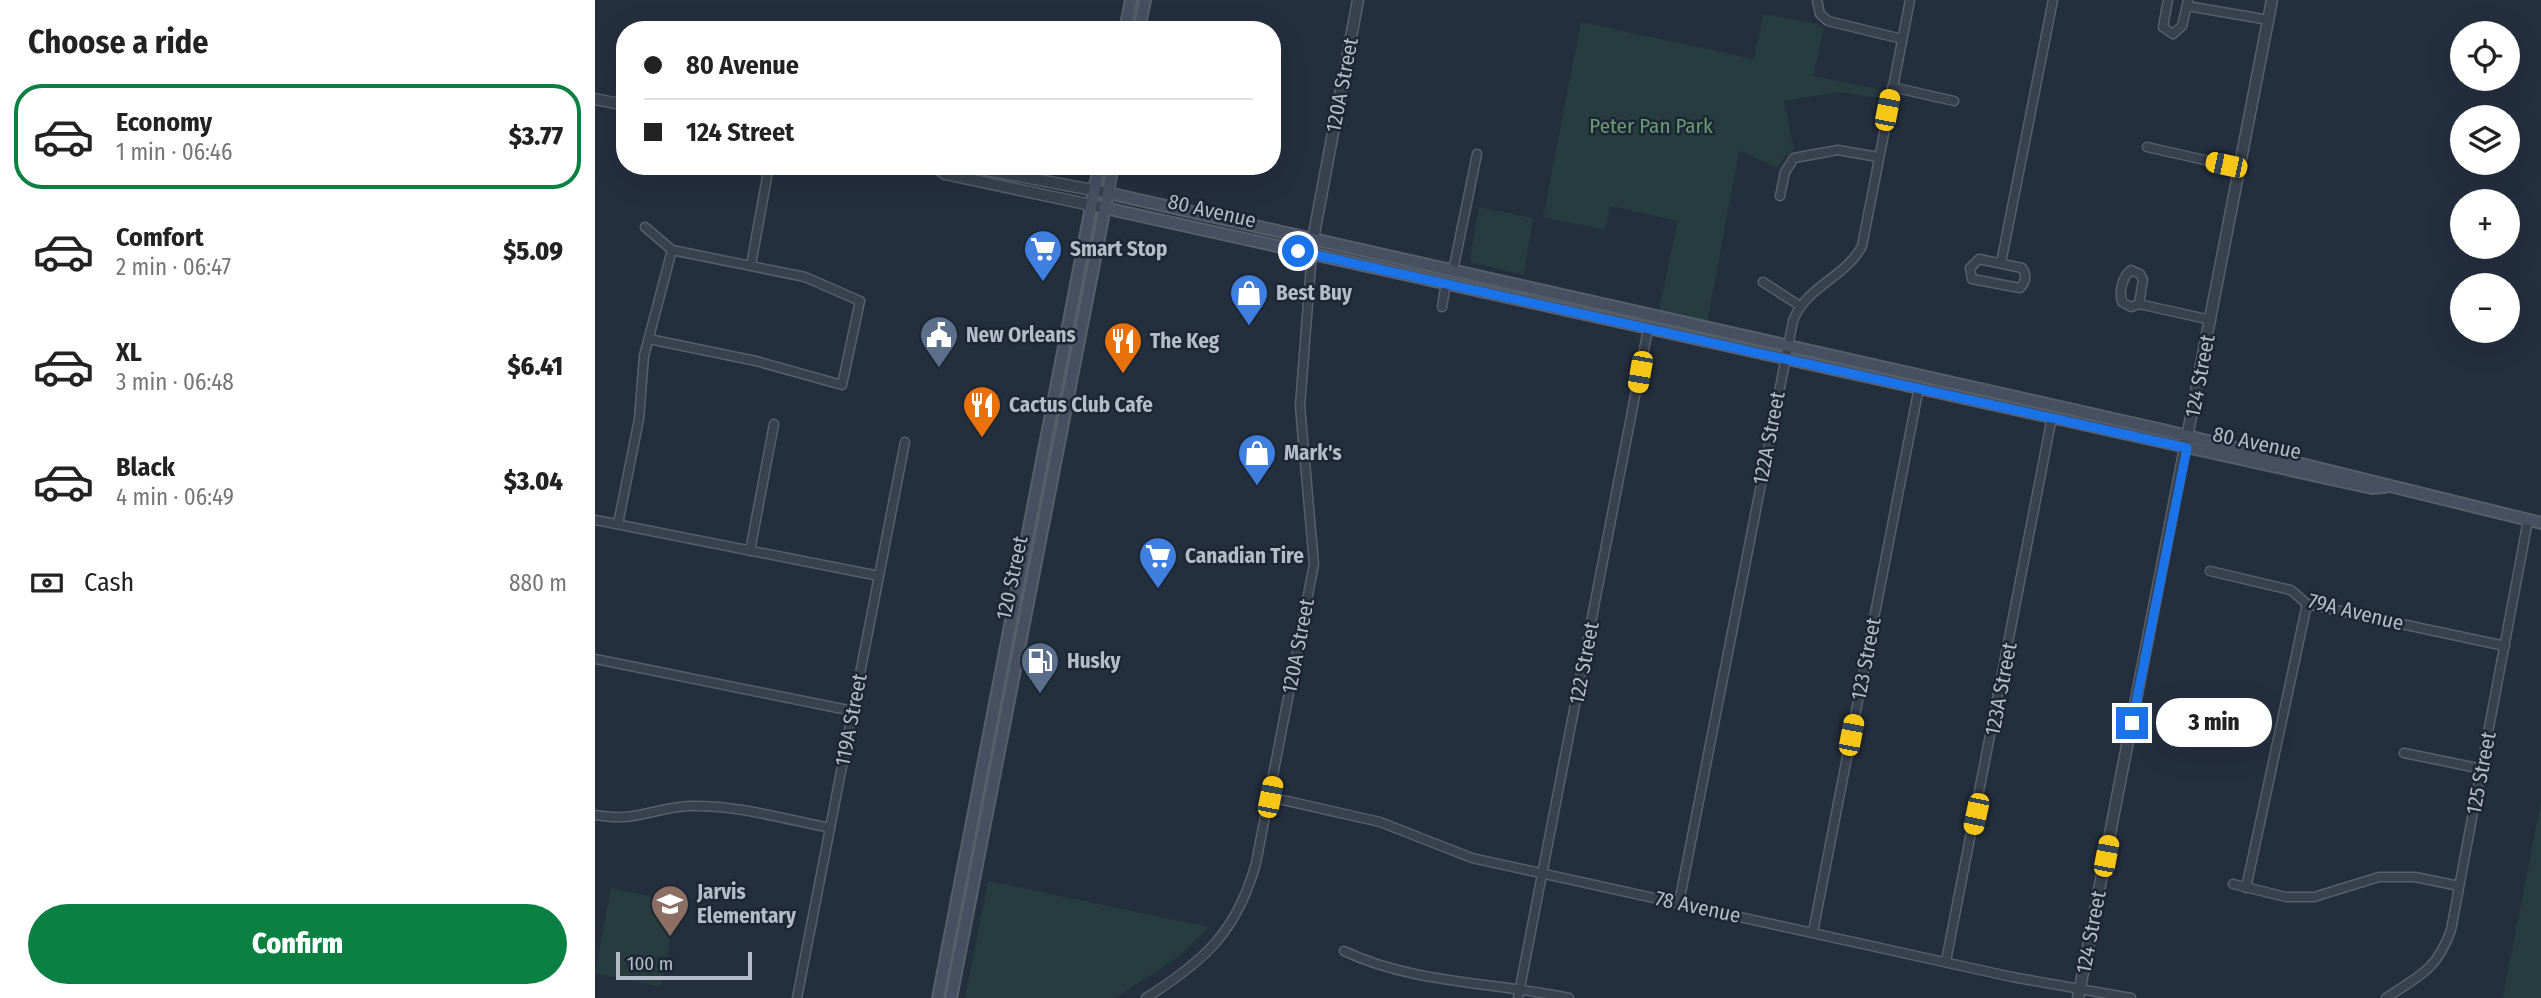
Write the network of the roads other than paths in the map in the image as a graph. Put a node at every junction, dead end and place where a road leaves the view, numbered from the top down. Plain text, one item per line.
1 (1131, 0) edge
2 (1145, 0) edge
3 (1358, 0) edge
4 (1817, 0) edge
5 (1910, 0) edge
6 (2053, 0) edge
7 (2168, 0) edge
8 (2272, 0) edge
9 (2187, 3) edge
10 (2269, 20) junction
11 (1127, 21) edge
12 (1141, 21) edge
13 (1902, 38) junction
14 (1892, 87) junction
15 (595, 99) edge
16 (1954, 101) dead end
17 (616, 103) edge
18 (2147, 148) dead end
19 (1477, 154) dead end
20 (1878, 157) junction
21 (2240, 168) junction
22 (767, 175) edge
23 (950, 175) edge
24 (1012, 175) edge
25 (1097, 175) edge
26 (1111, 175) edge
27 (1094, 191) junction
28 (1108, 193) junction
29 (1780, 197) dead end
30 (1091, 205) junction
31 (1105, 208) junction
32 (645, 227) dead end
33 (1314, 239) junction
34 (672, 250) junction
35 (1312, 254) junction
36 (2001, 263) junction
37 (751, 265) junction
38 (1453, 271) junction
39 (1402, 273) junction
40 (1763, 282) dead end
41 (1446, 283) junction
42 (1545, 292) junction
43 (2139, 304) dead end
44 (1800, 306) junction
45 (1442, 307) dead end
46 (2211, 320) junction
47 (1648, 329) junction
48 (649, 339) junction
49 (1787, 351) junction
50 (1957, 384) junction
51 (1919, 387) junction
52 (2092, 414) junction
53 (2052, 417) junction
54 (774, 424) dead end
55 (905, 442) dead end
56 (2188, 442) junction
57 (595, 520) edge
58 (2528, 520) junction
59 (2541, 523) edge
60 (618, 524) junction
61 (750, 551) junction
62 (2210, 571) dead end
63 (879, 576) junction
64 (1016, 587) junction
65 (2307, 604) junction
66 (1018, 646) junction
67 (2505, 646) junction
68 (1004, 649) junction
69 (595, 659) edge
70 (1005, 710) junction
71 (853, 711) junction
72 (2404, 753) dead end
73 (2482, 769) junction
74 (1270, 797) junction
75 (595, 815) edge
76 (972, 820) junction
77 (830, 828) junction
78 (975, 868) junction
79 (1543, 874) junction
80 (2233, 884) dead end
81 (2459, 886) junction
82 (2246, 888) junction
83 (1679, 903) junction
84 (1813, 932) junction
85 (1344, 951) dead end
86 (1946, 961) junction
87 (1520, 987) junction
88 (2079, 994) edge
89 (797, 998) edge
90 (938, 998) edge
91 (951, 998) edge
92 (1146, 998) edge
93 (1518, 998) edge
94 (1569, 998) edge
95 (2131, 998) edge
96 (2386, 998) edge

1 - 11 main road
2 - 12 main road
3 - 33 street, 120A Street
4 - 13 street
5 - 13 street
6 - 36 street
7 - 9 street
8 - 10 street, 124 Street
9 - 10 street
10 - 21 street, 124 Street
13 - 14 street
14 - 16 street
14 - 20 street
15 - 17 street
18 - 21 street
19 - 38 street
20 - 29 street
20 - 44 street
21 - 46 street, 124 Street
22 - 37 street
23 - 30 street, 80 Avenue
24 - 27 street, 80 Avenue
25 - 27 main road, 120 Street
26 - 28 main road, 120 Street
27 - 28 street, 80 Avenue
27 - 30 main road, 120 Street
28 - 31 main road, 120 Street
28 - 33 main road, 80 Avenue
30 - 31 street, 80 Avenue
30 - 64 main road, 120 Street
31 - 35 main road, 80 Avenue
31 - 66 main road, 120 Street
32 - 34 street
33 - 35 street, 120A Street
33 - 38 main road, 80 Avenue
34 - 37 street
34 - 48 street
35 - 39 main road, 80 Avenue
35 - 74 street, 120A Street
36 - 36 street
37 - 48 street
38 - 39 main road
38 - 42 main road, 80 Avenue
39 - 41 main road, 80 Avenue
40 - 44 street
41 - 42 main road
41 - 45 street
41 - 47 main road, 80 Avenue
42 - 49 main road, 80 Avenue
43 - 46 street
44 - 49 street, 122A Street
46 - 56 street, 124 Street
47 - 49 main road, 80 Avenue
47 - 79 street, 122 Street
48 - 60 street
49 - 50 main road, 80 Avenue
49 - 51 main road, 80 Avenue
49 - 83 street, 122A Street
50 - 51 main road
50 - 52 main road, 80 Avenue
51 - 53 main road, 80 Avenue
51 - 84 street, 123 Street
52 - 53 main road
52 - 56 main road, 80 Avenue
53 - 56 main road, 80 Avenue
53 - 86 street, 123A Street
54 - 61 street
55 - 63 street, 119A Street
56 - 58 main road, 80 Avenue
56 - 88 street, 124 Street
57 - 60 street
58 - 59 main road, 80 Avenue
58 - 67 street, 125 Street
60 - 61 street
61 - 63 street
62 - 65 street, 79A Avenue
63 - 71 street, 119A Street
64 - 66 main road
64 - 68 main road, 120 Street
65 - 67 street, 79A Avenue
65 - 82 street
66 - 70 main road, 120 Street
67 - 73 street, 125 Street
68 - 70 main road
68 - 76 main road, 120 Street
69 - 71 street
70 - 78 main road, 120 Street
71 - 77 street, 119A Street
72 - 73 street
73 - 81 street, 125 Street
74 - 79 street, 78 Avenue
74 - 92 street, 120A Street
75 - 77 street
76 - 78 main road
76 - 90 main road, 120 Street
77 - 89 street, 119A Street
78 - 91 main road, 120 Street
79 - 83 street, 78 Avenue
79 - 87 street, 122 Street
80 - 82 street
81 - 82 street
81 - 96 street, 125 Street
83 - 84 street, 78 Avenue
84 - 86 street, 78 Avenue
85 - 87 street
86 - 88 street, 78 Avenue
87 - 93 street, 122 Street
87 - 94 street
88 - 95 street, 78 Avenue

